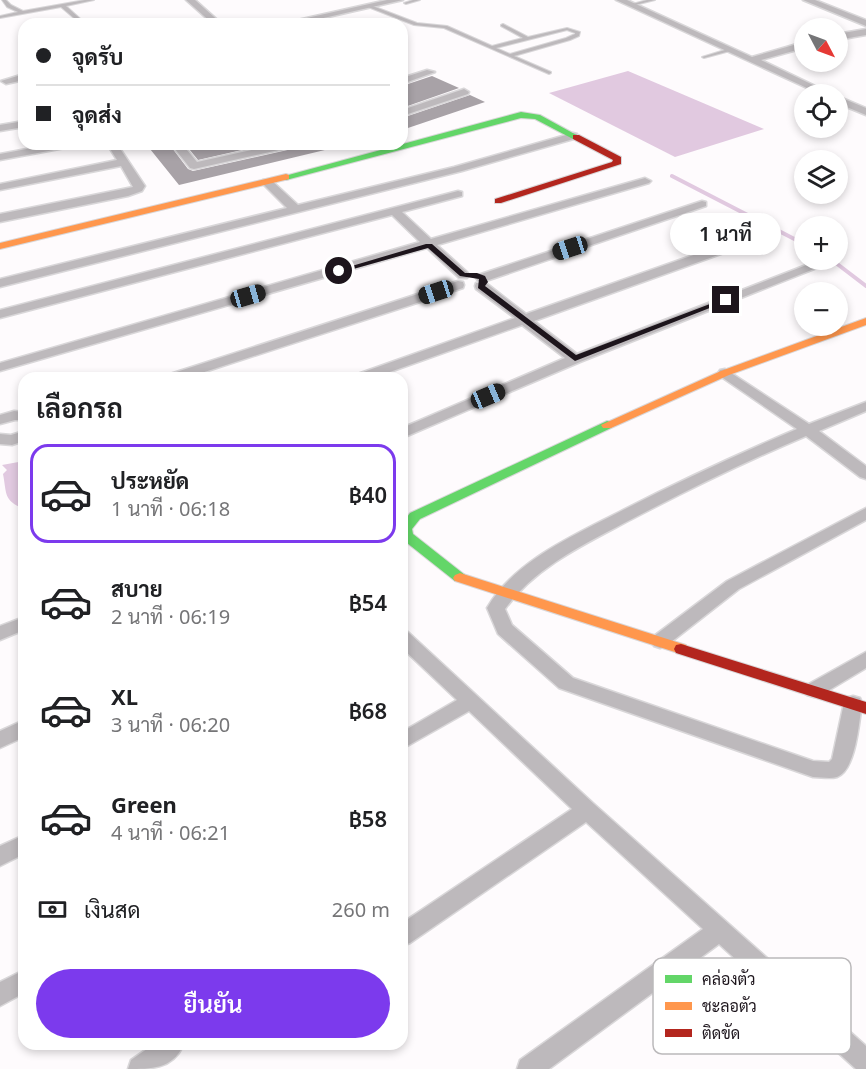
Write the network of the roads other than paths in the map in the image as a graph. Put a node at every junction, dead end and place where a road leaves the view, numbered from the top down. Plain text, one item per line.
1 (4, 0) edge
2 (93, 0) edge
3 (190, 0) edge
4 (418, 0) edge
5 (620, 0) edge
6 (653, 0) edge
7 (807, 0) edge
8 (403, 1) edge
9 (631, 5) junction
10 (63, 6) junction
11 (370, 6) junction
12 (23, 13) junction
13 (0, 17) edge
14 (77, 18) edge
15 (211, 18) edge
16 (313, 18) edge
17 (401, 18) edge
18 (408, 21) edge
19 (866, 23) edge
20 (503, 24) dead end
21 (866, 32) edge
22 (848, 35) edge
23 (527, 38) junction
24 (494, 47) junction
25 (794, 48) edge
26 (728, 50) junction
27 (511, 55) junction
28 (704, 57) dead end
29 (751, 60) junction
30 (430, 72) dead end
31 (549, 73) dead end
32 (18, 79) edge
33 (408, 79) edge
34 (6, 81) dead end
35 (805, 84) edge
36 (464, 92) dead end
37 (848, 104) edge
38 (408, 111) edge
39 (866, 112) edge
40 (18, 125) edge
41 (0, 128) edge
42 (573, 136) junction
43 (408, 147) edge
44 (38, 150) edge
45 (116, 150) edge
46 (181, 150) edge
47 (265, 150) edge
48 (396, 150) edge
49 (0, 157) edge
50 (125, 162) junction
51 (194, 166) junction
52 (202, 177) dead end
53 (645, 181) dead end
54 (267, 182) junction
55 (0, 187) edge
56 (458, 194) dead end
57 (498, 201) dead end
58 (702, 204) dead end
59 (296, 210) junction
60 (393, 210) junction
61 (0, 218) edge
62 (756, 237) dead end
63 (429, 245) junction
64 (0, 246) edge
65 (805, 270) edge
66 (460, 280) junction
67 (481, 282) junction
68 (0, 284) edge
69 (0, 314) edge
70 (521, 319) junction
71 (866, 321) edge
72 (575, 359) junction
73 (0, 367) edge
74 (190, 372) edge
75 (376, 372) edge
76 (725, 373) junction
77 (866, 406) edge
78 (18, 415) edge
79 (0, 420) edge
80 (807, 429) junction
81 (408, 430) edge
82 (18, 438) edge
83 (0, 439) edge
84 (866, 474) edge
85 (866, 513) edge
86 (408, 525) edge
87 (408, 537) edge
88 (505, 592) junction
89 (18, 626) edge
90 (0, 633) edge
91 (660, 641) junction
92 (408, 643) edge
93 (866, 659) edge
94 (814, 690) junction
95 (469, 702) junction
96 (860, 706) edge
97 (18, 731) edge
98 (408, 738) edge
99 (0, 740) edge
100 (587, 810) junction
101 (18, 847) edge
102 (0, 857) edge
103 (720, 930) junction
104 (408, 932) edge
105 (682, 958) edge
106 (750, 958) edge
107 (653, 979) edge
108 (18, 984) edge
109 (0, 994) edge
110 (166, 1050) edge
111 (851, 1053) edge
112 (865, 1066) edge
113 (140, 1069) edge
114 (529, 1069) edge

1 - 12 lane
2 - 10 lane
3 - 15 street
4 - 8 lane
5 - 9 street
6 - 9 lane
7 - 19 street
8 - 11 street
9 - 26 street
10 - 12 lane
10 - 14 lane
11 - 16 street
11 - 17 lane
12 - 13 lane
18 - 24 lane
20 - 23 lane
21 - 22 street
23 - 24 lane
23 - 27 lane
24 - 27 lane
25 - 29 street
26 - 28 lane
26 - 29 street
27 - 31 lane
29 - 35 street
30 - 33 street
32 - 34 street
36 - 38 street
37 - 39 street
40 - 41 street
42 - 43 street
42 - 57 street
42 - 59 street
44 - 49 street
45 - 50 street
46 - 51 street
47 - 51 street
48 - 54 street
50 - 55 street
50 - 61 street
51 - 52 street
53 - 63 street
54 - 59 street
54 - 64 street
56 - 60 street
58 - 67 street
59 - 68 street
60 - 63 street
60 - 69 street
62 - 70 street
63 - 66 street
63 - 73 street
65 - 72 street
66 - 67 street
66 - 74 street
67 - 70 street
70 - 72 street
70 - 75 street
71 - 76 street
72 - 81 street
76 - 80 street
76 - 86 street
77 - 80 street
78 - 79 street
80 - 84 street
80 - 88 street
82 - 83 street
85 - 91 street
87 - 88 street
88 - 91 street
88 - 96 street
89 - 90 street
91 - 94 street
92 - 95 street
93 - 94 street
94 - 96 street
95 - 98 street
95 - 100 street
97 - 99 street
100 - 103 street
100 - 104 street
101 - 102 street
103 - 105 street
103 - 106 street
107 - 114 street
108 - 109 street
110 - 113 street
111 - 112 street

